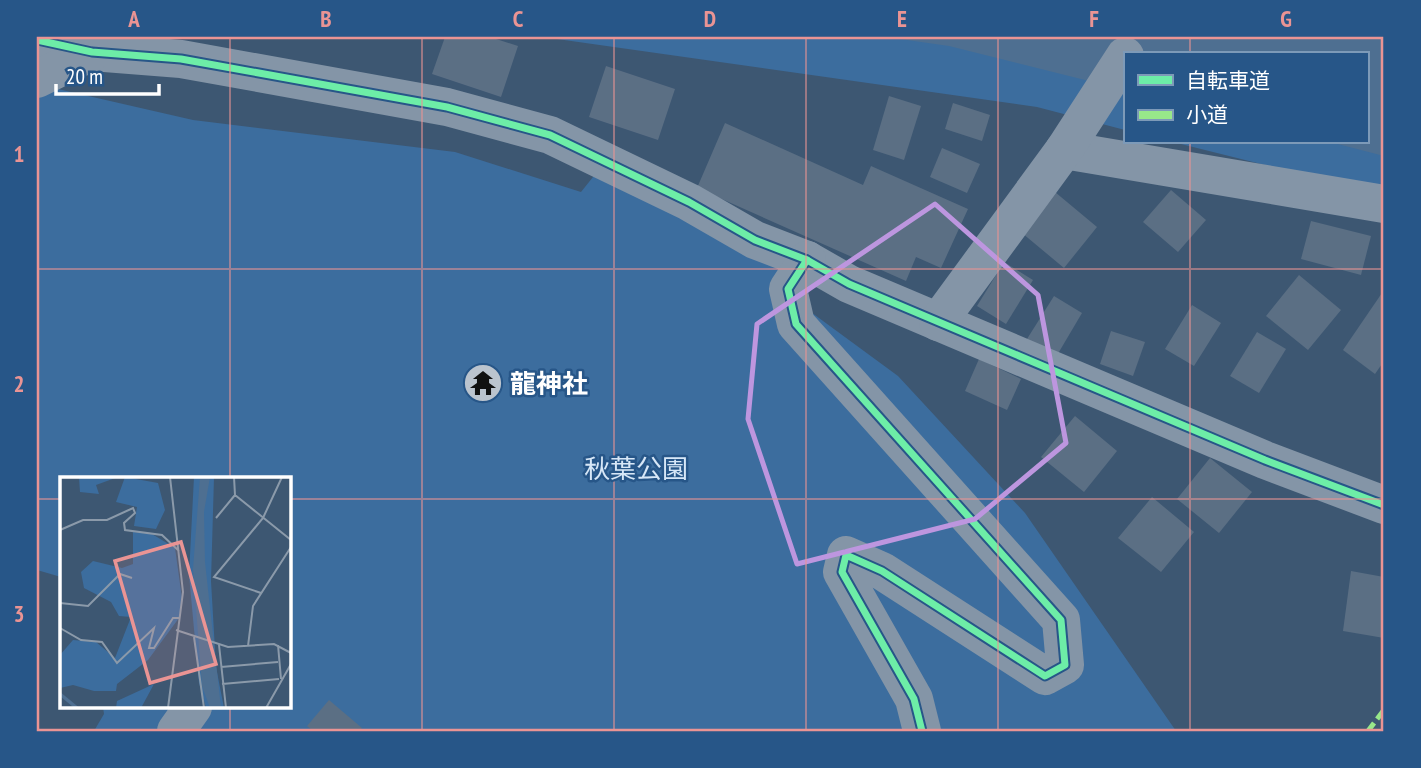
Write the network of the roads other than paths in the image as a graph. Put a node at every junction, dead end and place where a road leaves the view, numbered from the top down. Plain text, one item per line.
1 (1138, 37) edge
2 (37, 40) edge
3 (92, 52) junction
4 (1128, 52) edge
5 (1124, 58) edge
6 (37, 79) edge
7 (1065, 150) junction
8 (1384, 204) edge
9 (807, 260) junction
10 (938, 322) junction
11 (1384, 505) edge
12 (192, 708) edge
13 (176, 731) edge
14 (922, 731) edge

1 - 4 street
2 - 3 street
3 - 6 street
3 - 9 street
5 - 7 street
7 - 8 street
7 - 10 street
9 - 10 street
9 - 14 street
10 - 11 street
12 - 13 street

